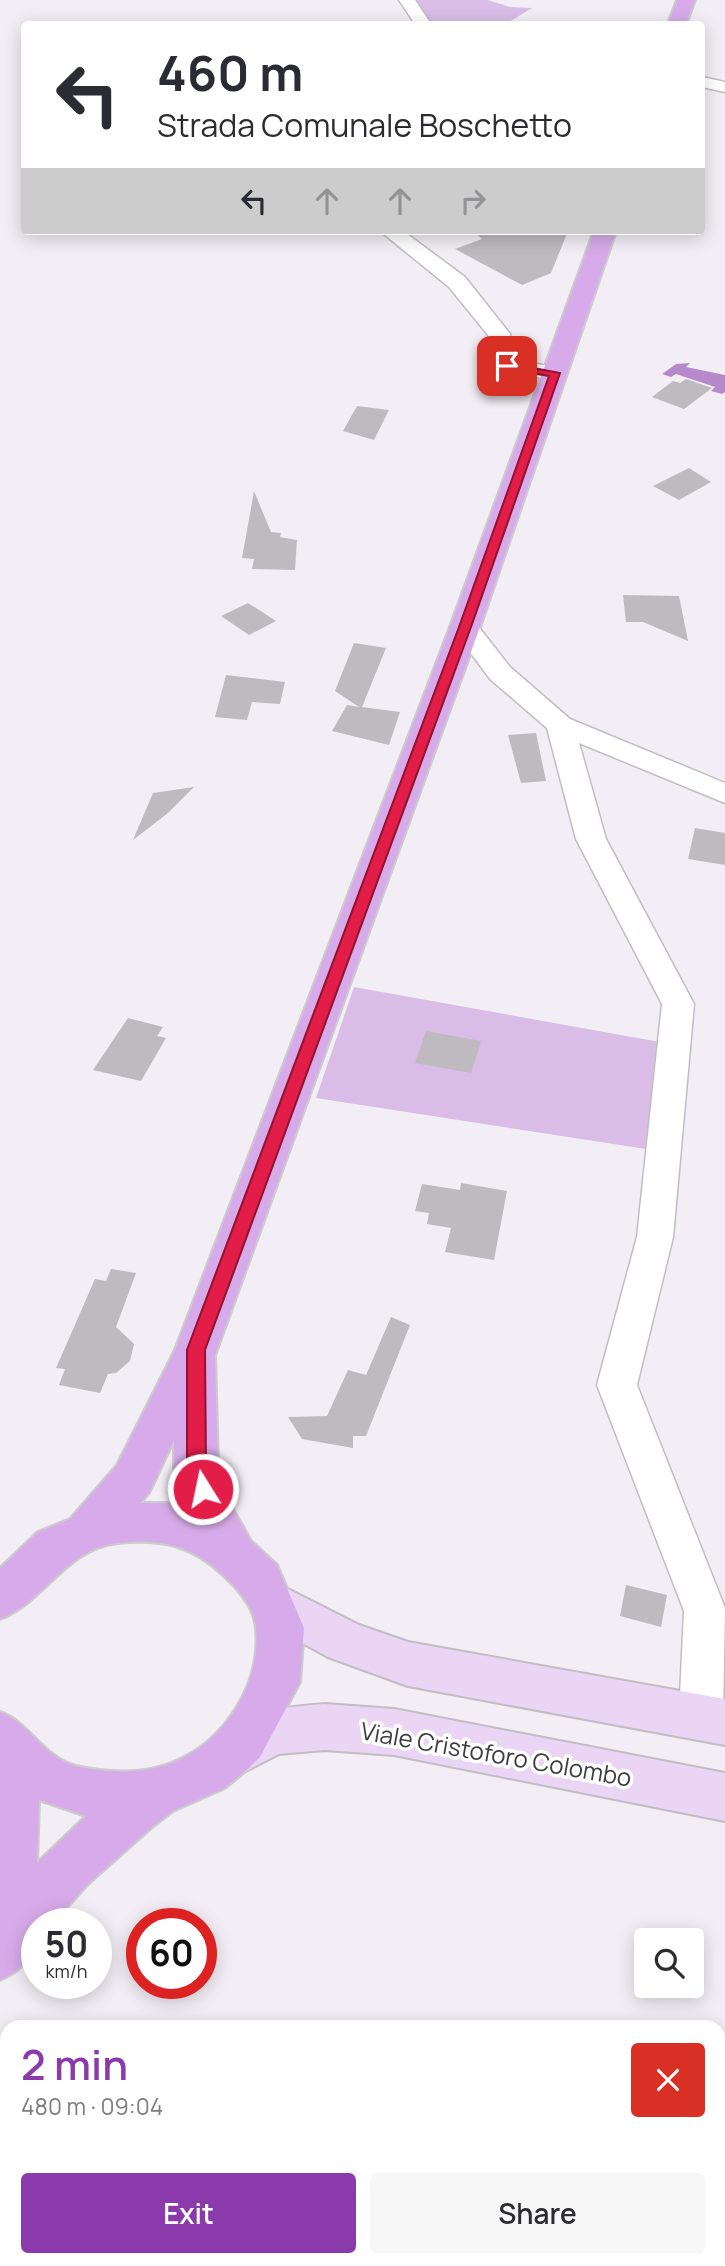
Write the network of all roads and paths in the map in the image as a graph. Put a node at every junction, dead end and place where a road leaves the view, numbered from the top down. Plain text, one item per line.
1 (407, 0) edge
2 (686, 0) edge
3 (421, 21) edge
4 (678, 21) edge
5 (705, 83) edge
6 (725, 87) edge
7 (395, 235) edge
8 (604, 235) edge
9 (555, 373) junction
10 (465, 627) junction
11 (560, 725) junction
12 (725, 794) edge
13 (196, 1350) junction
14 (89, 1528) junction
15 (233, 1550) junction
16 (6, 1585) edge
17 (272, 1602) junction
18 (715, 1619) edge
19 (713, 1720) edge
20 (5, 1743) edge
21 (230, 1755) junction
22 (156, 1793) junction
23 (725, 1797) edge
24 (0, 1947) edge
25 (0, 1953) edge

1 - 3 street
2 - 4 main road
5 - 6 street
7 - 9 street
8 - 9 main road
9 - 10 main road
10 - 11 street
10 - 13 main road
11 - 12 street
11 - 18 street
13 - 14 main road
13 - 15 main road
14 - 15 main road
14 - 16 main road
15 - 17 main road
17 - 19 main road
17 - 21 main road
18 - 19 street
20 - 22 main road
20 - 24 main road
21 - 22 main road
21 - 23 main road, Viale Cristoforo Colombo
22 - 25 main road

